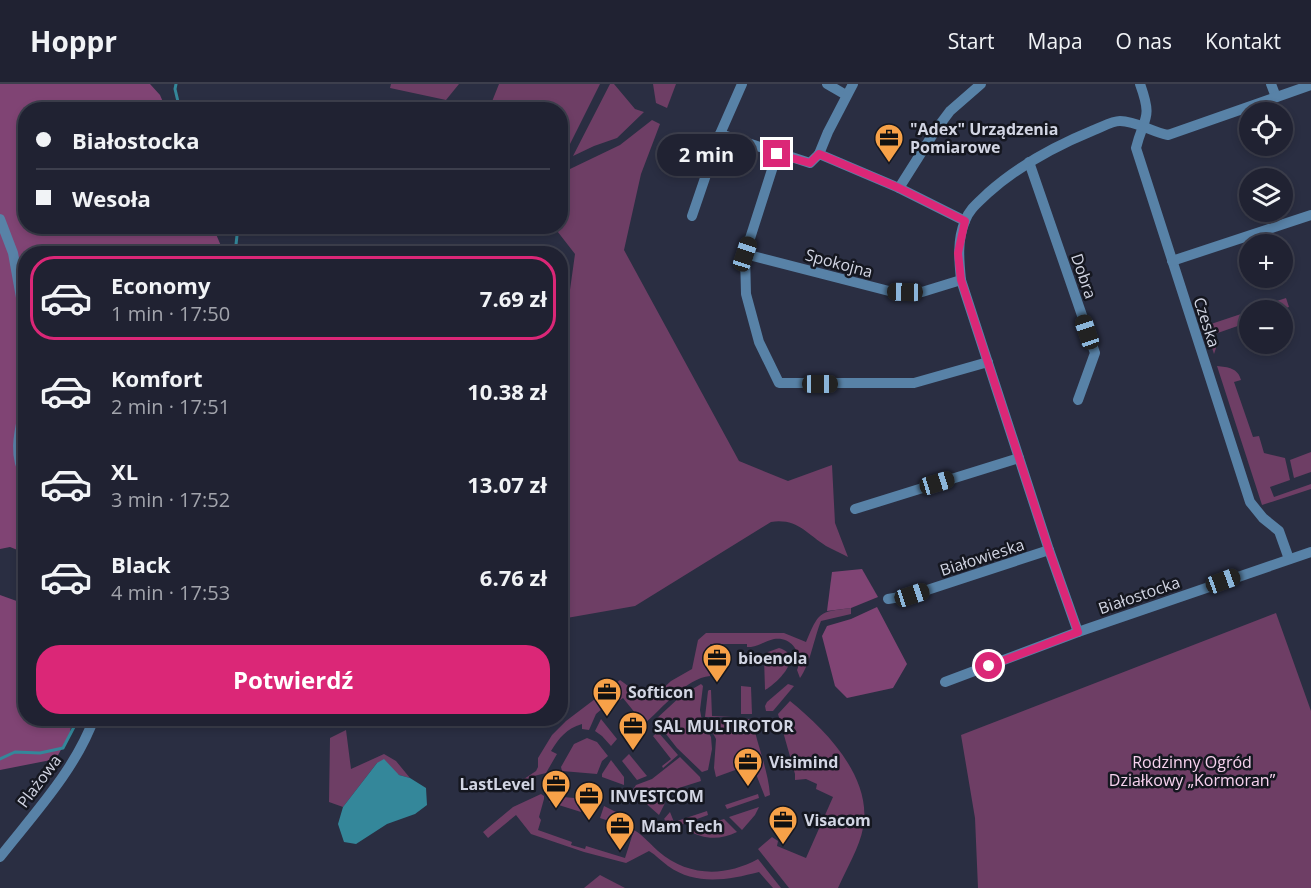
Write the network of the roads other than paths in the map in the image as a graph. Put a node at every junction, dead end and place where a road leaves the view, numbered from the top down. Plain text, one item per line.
1 (742, 84) edge
2 (827, 84) edge
3 (853, 84) edge
4 (981, 84) edge
5 (1140, 84) edge
6 (1271, 84) edge
7 (1311, 85) edge
8 (846, 95) junction
9 (1276, 97) junction
10 (1143, 128) junction
11 (720, 134) junction
12 (777, 154) junction
13 (819, 154) junction
14 (1029, 162) junction
15 (899, 188) junction
16 (1311, 215) edge
17 (692, 216) dead end
18 (0, 219) edge
19 (965, 221) junction
20 (745, 254) junction
21 (1172, 261) junction
22 (961, 280) junction
23 (18, 281) edge
24 (988, 362) junction
25 (1078, 400) dead end
26 (1019, 458) junction
27 (855, 509) dead end
28 (1049, 550) junction
29 (1311, 552) edge
30 (1289, 559) junction
31 (888, 599) dead end
32 (1078, 632) junction
33 (945, 682) dead end
34 (90, 726) edge
35 (0, 857) edge

1 - 11 street
2 - 8 street
3 - 8 street
4 - 15 street
5 - 10 street, Czeska
6 - 9 street
7 - 9 street
8 - 13 street
9 - 10 street
10 - 14 street
10 - 21 street, Czeska
11 - 12 street
11 - 17 street
12 - 13 street
12 - 20 street
13 - 15 street
14 - 19 street
14 - 25 street, Dobra
15 - 19 street
16 - 21 street
18 - 23 street
19 - 22 street
20 - 22 street, Spokojna
20 - 24 street
21 - 30 street, Czeska
22 - 24 street
24 - 26 street
26 - 27 street
26 - 28 street
28 - 31 street, Białowieska
28 - 32 street
29 - 30 street, Białostocka
30 - 32 street, Białostocka
32 - 33 street, Białostocka
34 - 35 street, Plażowa

